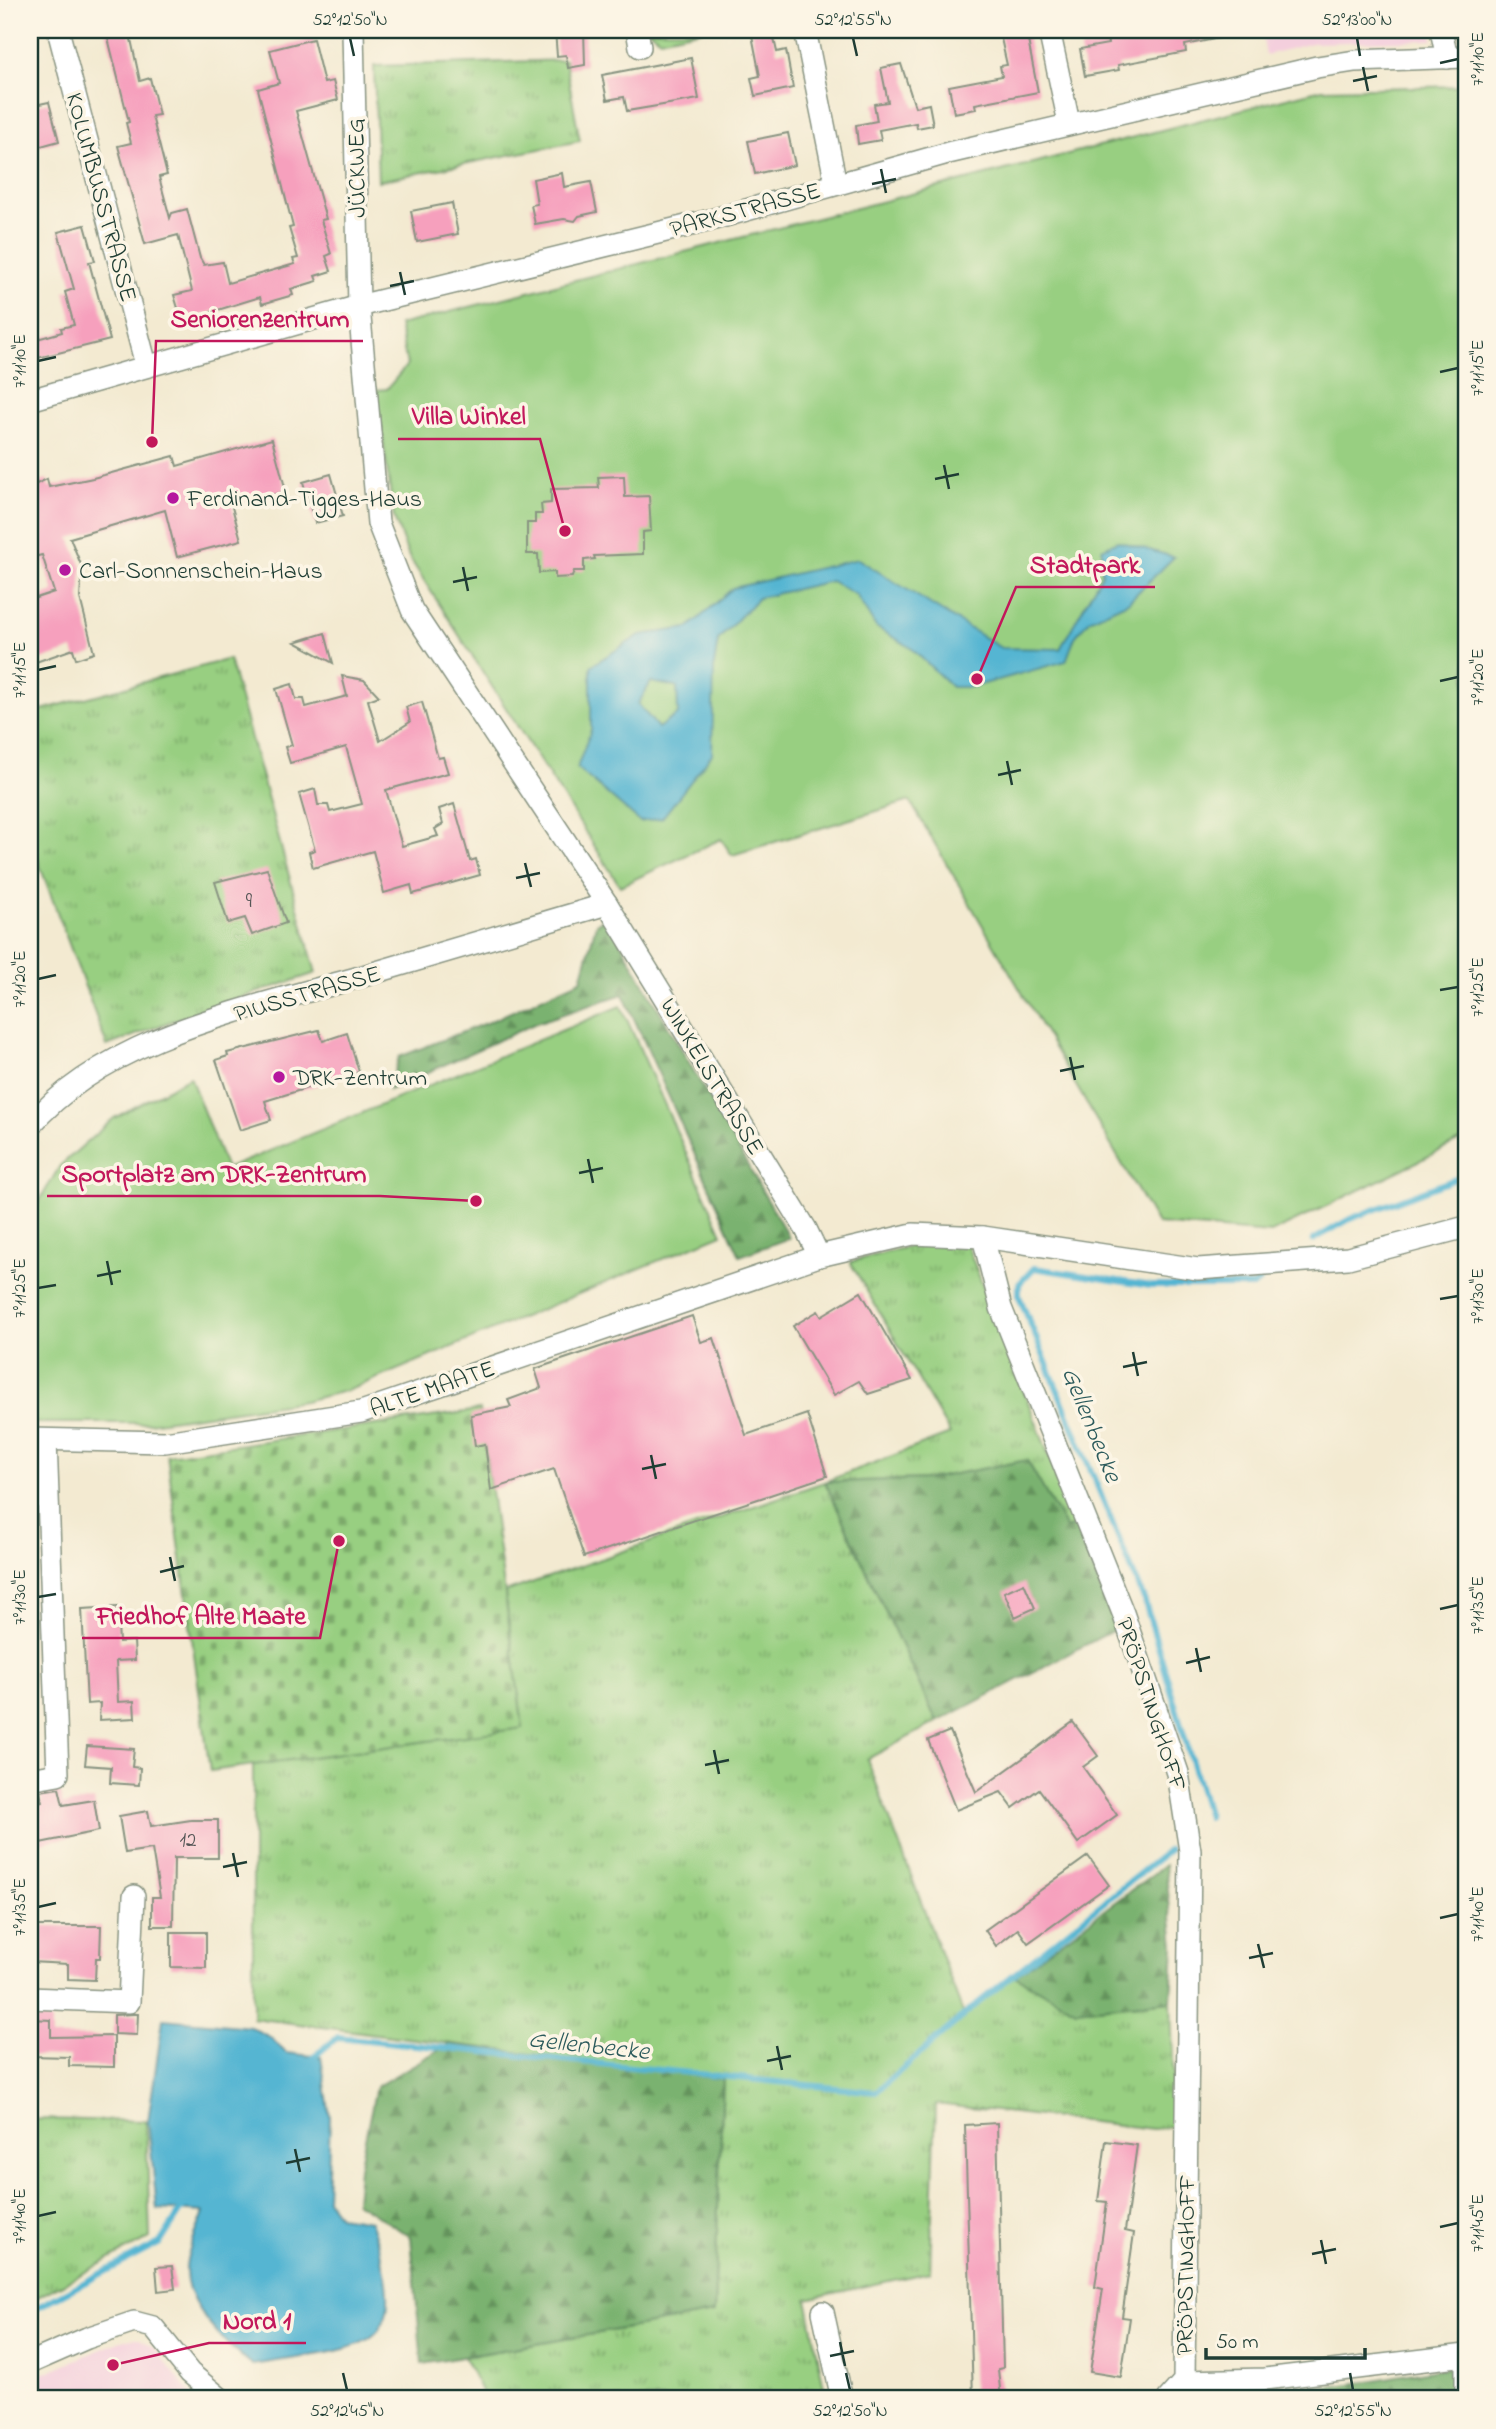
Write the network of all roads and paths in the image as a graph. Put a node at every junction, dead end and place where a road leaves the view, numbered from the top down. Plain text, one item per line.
1 (58, 30) edge
2 (353, 30) edge
3 (804, 30) edge
4 (1049, 30) edge
5 (1441, 30) edge
6 (1456, 58) edge
7 (1069, 123) junction
8 (836, 184) junction
9 (359, 306) junction
10 (146, 365) junction
11 (30, 400) edge
12 (607, 904) junction
13 (30, 1126) edge
14 (1466, 1227) edge
15 (983, 1237) junction
16 (819, 1256) junction
17 (38, 1439) edge
18 (30, 1779) edge
19 (134, 1896) dead end
20 (30, 1998) edge
21 (823, 2312) dead end
22 (1466, 2355) edge
23 (30, 2363) edge
24 (1466, 2368) edge
25 (1184, 2381) junction
26 (221, 2399) edge
27 (842, 2399) edge
28 (1168, 2399) edge
29 (1466, 2399) edge

1 - 10 street, KOLUMBUSSTRASSE
2 - 9 street, JÜCKWEG
3 - 8 street
4 - 7 street
5 - 6 street
6 - 7 street, PARKSTRASSE
7 - 8 street, PARKSTRASSE
8 - 9 street, PARKSTRASSE
9 - 10 street, PARKSTRASSE
9 - 12 street, WINKELSTRASSE
10 - 11 street, PARKSTRASSE
12 - 13 street, PIUSSTRASSE
12 - 16 street, WINKELSTRASSE
14 - 15 street
15 - 16 street
15 - 25 street, PRÖPSTINGHOFF
16 - 17 street, ALTE MAATE
17 - 18 street
19 - 20 street
21 - 27 street
22 - 25 street
23 - 26 street
24 - 29 street
25 - 28 street, PRÖPSTINGHOFF

